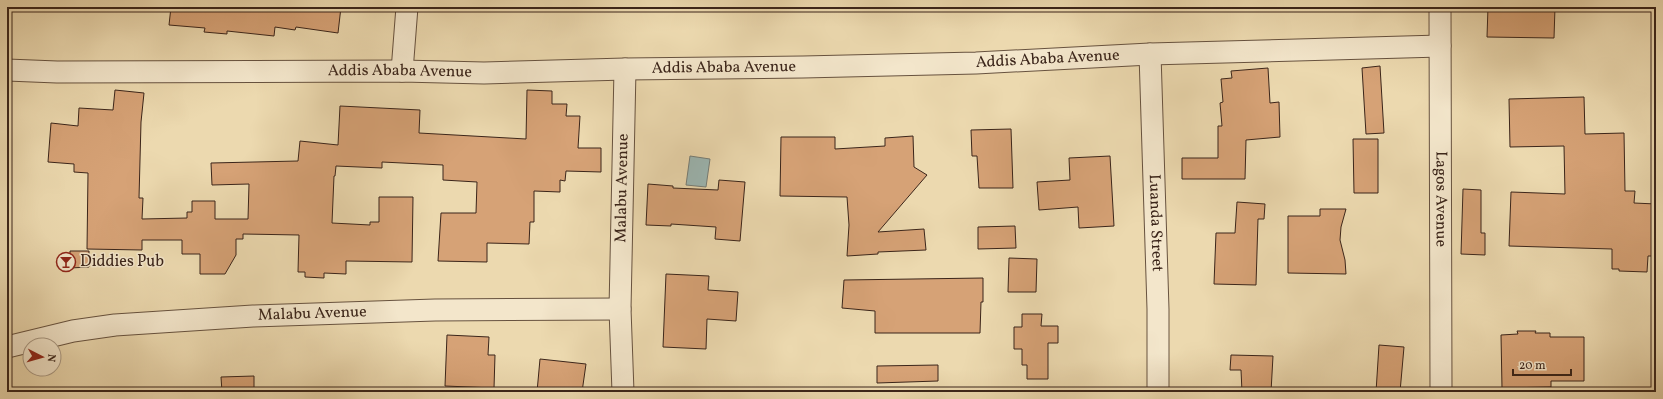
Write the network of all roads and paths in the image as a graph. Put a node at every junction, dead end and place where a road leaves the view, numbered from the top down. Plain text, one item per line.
1 (407, 7) edge
2 (1440, 7) edge
3 (1440, 46) junction
4 (1150, 54) junction
5 (625, 69) junction
6 (7, 70) edge
7 (402, 71) junction
8 (620, 308) junction
9 (7, 347) edge
10 (623, 392) edge
11 (1158, 392) edge
12 (1441, 392) edge

1 - 7 street
2 - 3 street, Lagos Avenue
3 - 4 street, Addis Ababa Avenue
3 - 12 street, Lagos Avenue
4 - 5 street, Addis Ababa Avenue
4 - 11 street, Luanda Street
5 - 7 street, Addis Ababa Avenue
5 - 8 street, Malabu Avenue
6 - 7 street, Addis Ababa Avenue
8 - 9 street, Malabu Avenue
8 - 10 street, Malabu Avenue

